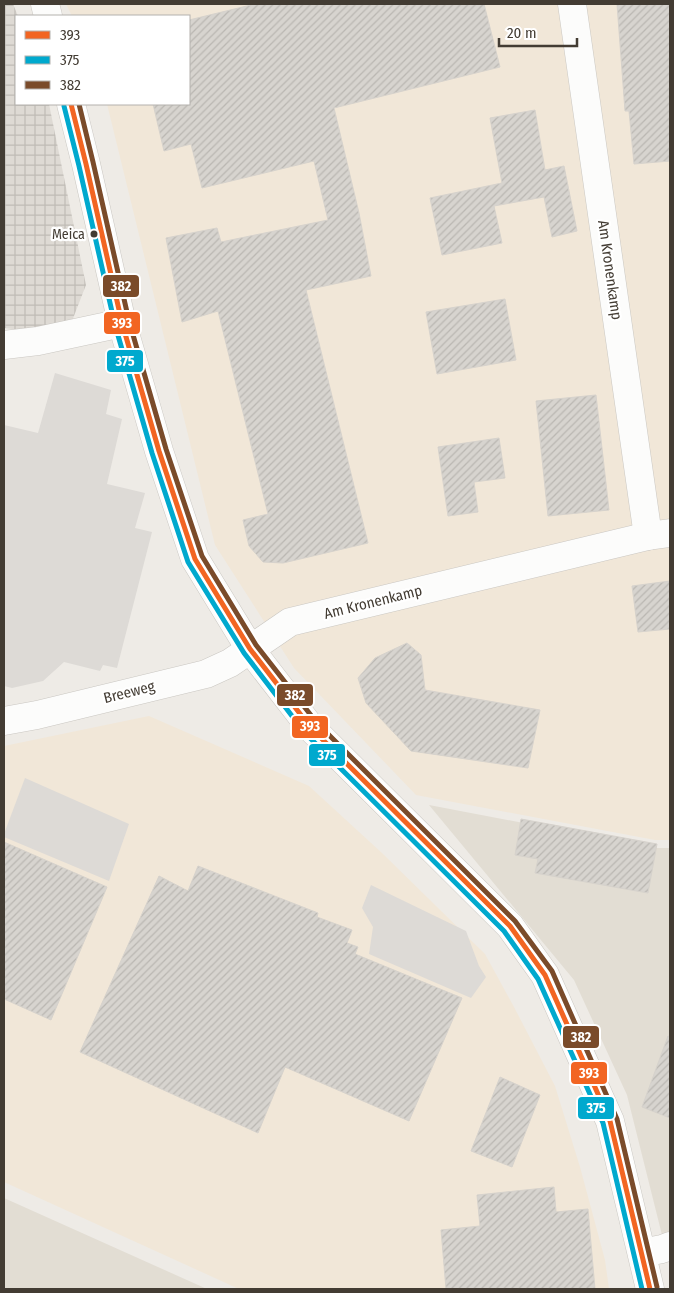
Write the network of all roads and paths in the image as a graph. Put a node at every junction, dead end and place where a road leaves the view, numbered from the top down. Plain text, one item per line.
1 (572, 4) edge
2 (71, 105) edge
3 (122, 324) junction
4 (4, 346) edge
5 (659, 534) edge
6 (250, 650) junction
7 (4, 721) edge
8 (670, 1246) edge
9 (642, 1252) junction
10 (650, 1289) edge

1 - 5 street, Am Kronenkamp
2 - 3 street
3 - 4 street
3 - 6 street
5 - 6 street, Am Kronenkamp
6 - 7 street, Breeweg
6 - 9 street
8 - 9 street
9 - 10 street

